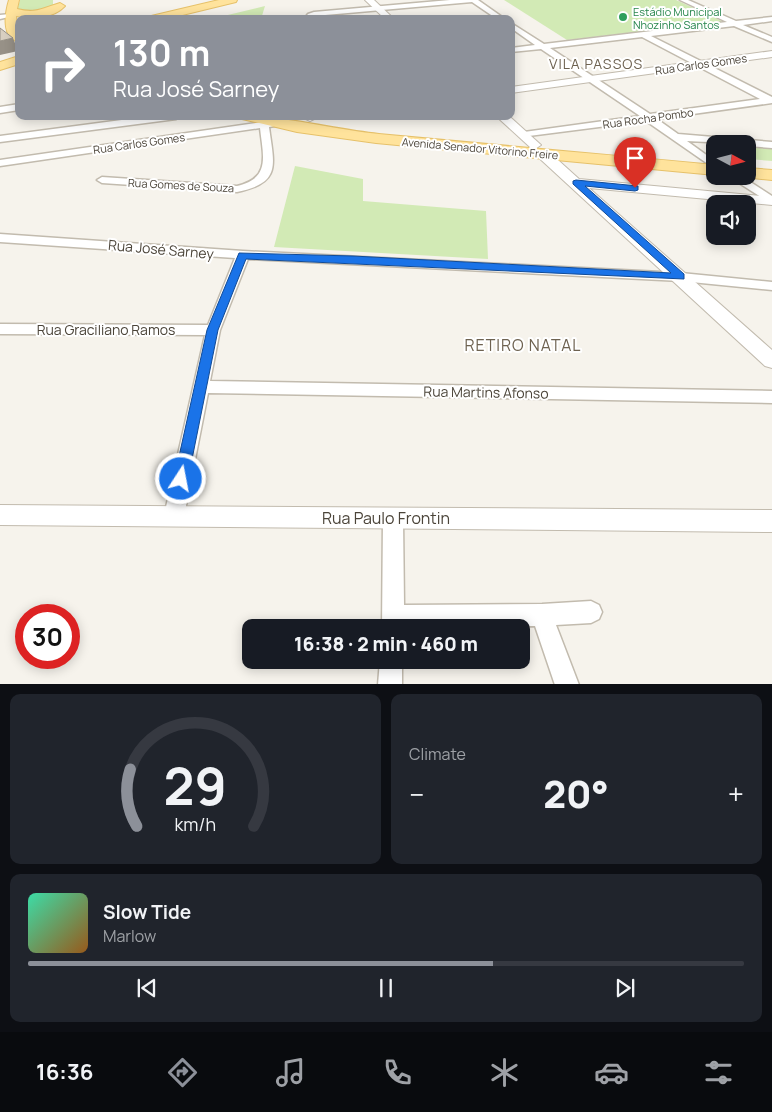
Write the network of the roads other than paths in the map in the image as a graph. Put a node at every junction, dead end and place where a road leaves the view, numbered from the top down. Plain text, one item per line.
1 (14, 0) edge
2 (232, 0) edge
3 (243, 0) edge
4 (369, 0) edge
5 (473, 0) edge
6 (702, 0) edge
7 (684, 1) edge
8 (59, 3) edge
9 (378, 9) junction
10 (7, 15) edge
11 (64, 15) edge
12 (168, 15) edge
13 (180, 15) edge
14 (310, 15) edge
15 (385, 15) edge
16 (496, 15) edge
17 (772, 19) edge
18 (735, 23) junction
19 (515, 28) edge
20 (15, 32) edge
21 (643, 34) junction
22 (772, 40) edge
23 (542, 46) junction
24 (515, 49) edge
25 (772, 54) edge
26 (15, 57) edge
27 (15, 61) edge
28 (0, 62) edge
29 (699, 64) junction
30 (0, 66) edge
31 (591, 79) junction
32 (515, 89) edge
33 (771, 101) edge
34 (15, 108) edge
35 (0, 110) edge
36 (649, 118) junction
37 (160, 120) edge
38 (258, 120) edge
39 (333, 120) edge
40 (506, 120) edge
41 (270, 124) junction
42 (117, 131) edge
43 (675, 137) junction
44 (0, 139) edge
45 (534, 145) junction
46 (772, 145) edge
47 (706, 159) edge
48 (0, 163) edge
49 (706, 163) edge
50 (756, 165) edge
51 (772, 167) edge
52 (756, 174) edge
53 (772, 175) edge
54 (102, 180) dead end
55 (576, 183) junction
56 (748, 185) edge
57 (772, 201) edge
58 (0, 238) edge
59 (243, 256) junction
60 (681, 277) junction
61 (772, 286) edge
62 (0, 329) edge
63 (213, 330) junction
64 (772, 361) edge
65 (200, 387) junction
66 (772, 398) edge
67 (0, 515) edge
68 (174, 516) junction
69 (392, 518) junction
70 (772, 521) edge
71 (591, 612) dead end
72 (542, 615) junction
73 (393, 619) edge
74 (457, 619) edge
75 (391, 669) edge
76 (390, 684) edge
77 (567, 684) edge

1 - 10 main road
2 - 12 main road
3 - 13 main road
4 - 9 street
5 - 9 street
5 - 16 street
6 - 7 street
7 - 18 street
8 - 10 main road
8 - 11 main road
9 - 14 street
9 - 15 street
10 - 20 main road
17 - 18 street
18 - 21 street
18 - 22 street
19 - 23 street
21 - 23 street
21 - 29 street
23 - 24 street
23 - 31 street
25 - 29 street, Rua Carlos Gomes
26 - 28 main road
27 - 30 main road
29 - 31 street, Rua Carlos Gomes
29 - 33 street
31 - 32 street, Rua Carlos Gomes
31 - 36 street
33 - 36 street, Rua Rocha Pombo
34 - 35 street
36 - 43 street
36 - 45 street, Rua Rocha Pombo
37 - 42 street
38 - 41 main road, Avenida Senador Vitorino Freire
39 - 45 main road, Avenida Senador Vitorino Freire
40 - 45 street
41 - 42 street, Rua Carlos Gomes
41 - 45 main road, Avenida Senador Vitorino Freire
41 - 54 street, Rua Gomes de Souza
42 - 44 street
42 - 48 street, Rua Carlos Gomes
43 - 46 street
43 - 47 street
45 - 49 main road, Avenida Senador Vitorino Freire
45 - 55 street
50 - 51 main road
52 - 53 main road
55 - 57 street
55 - 60 street
56 - 57 street
58 - 59 street, Rua José Sarney
59 - 60 street, Rua José Sarney
59 - 63 street
60 - 61 street, Rua José Sarney
60 - 64 street
62 - 63 street, Rua Graciliano Ramos
63 - 65 street
65 - 66 street, Rua Martins Afonso
65 - 68 street
67 - 68 street, Rua Paulo Frontin
68 - 69 street, Rua Paulo Frontin
69 - 70 street, Rua Paulo Frontin
69 - 73 street
71 - 72 street
72 - 74 street
72 - 77 street
75 - 76 street

